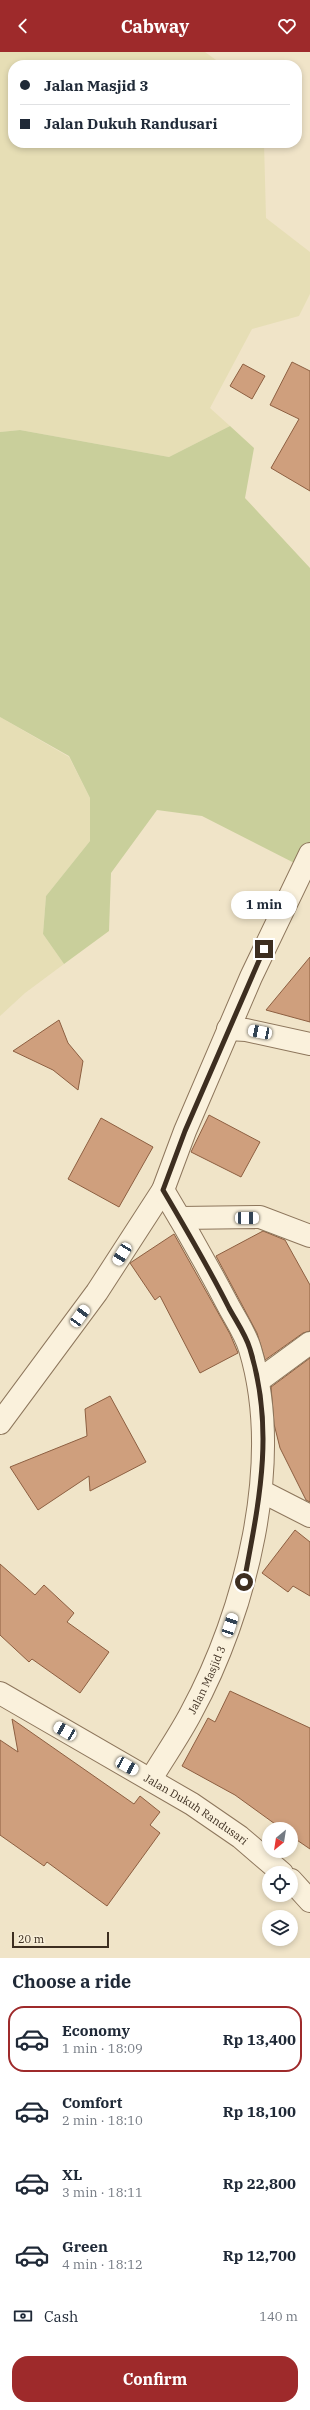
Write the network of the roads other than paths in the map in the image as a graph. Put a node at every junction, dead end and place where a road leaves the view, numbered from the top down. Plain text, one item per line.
1 (310, 854) edge
2 (228, 1029) junction
3 (310, 1044) edge
4 (163, 1190) junction
5 (180, 1218) junction
6 (310, 1236) edge
7 (310, 1343) edge
8 (258, 1381) junction
9 (0, 1424) edge
10 (261, 1491) junction
11 (310, 1516) edge
12 (0, 1693) edge
13 (150, 1779) junction
14 (274, 1866) edge
15 (298, 1888) edge
16 (310, 1901) edge

1 - 2 street
2 - 3 street
2 - 4 street
4 - 5 street, Jalan Masjid 3
4 - 9 street
5 - 6 street
5 - 8 street, Jalan Masjid 3
7 - 8 street
8 - 10 street, Jalan Masjid 3
10 - 11 street
10 - 13 street, Jalan Masjid 3
12 - 13 street, Jalan Dukuh Randusari
13 - 14 street, Jalan Dukuh Randusari
15 - 16 street

